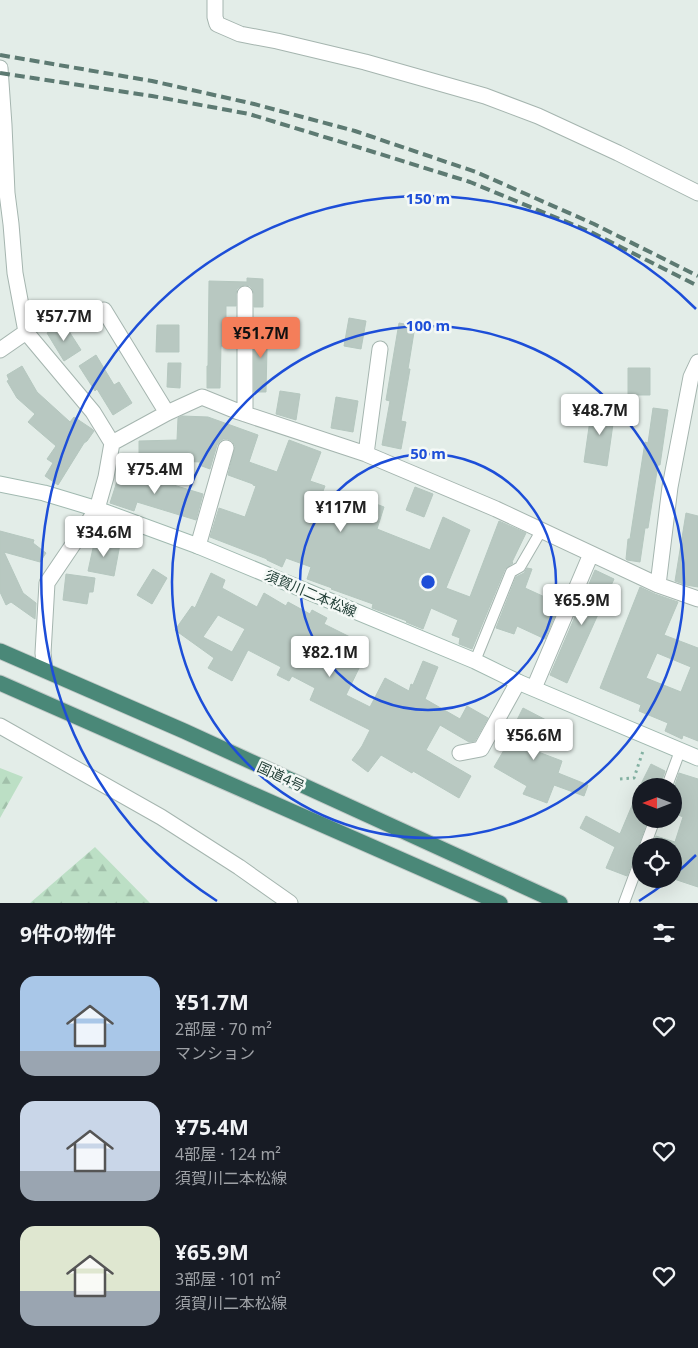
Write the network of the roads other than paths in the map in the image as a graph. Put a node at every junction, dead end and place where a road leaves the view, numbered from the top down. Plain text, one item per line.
1 (215, 0) edge
2 (0, 68) edge
3 (3, 193) edge
4 (698, 193) edge
5 (245, 294) dead end
6 (104, 310) dead end
7 (26, 332) junction
8 (380, 349) dead end
9 (0, 350) edge
10 (698, 362) edge
11 (168, 413) junction
12 (245, 414) junction
13 (112, 444) junction
14 (226, 448) dead end
15 (366, 454) junction
16 (0, 484) edge
17 (97, 509) junction
18 (541, 531) junction
19 (198, 546) junction
20 (591, 554) junction
21 (658, 585) junction
22 (698, 600) edge
23 (0, 651) edge
24 (475, 661) junction
25 (45, 670) junction
26 (518, 682) junction
27 (0, 683) edge
28 (534, 688) junction
29 (0, 726) edge
30 (680, 752) junction
31 (460, 753) dead end
32 (698, 758) edge
33 (670, 778) edge
34 (632, 881) edge
35 (290, 903) edge
36 (500, 903) edge
37 (560, 903) edge
38 (624, 903) edge

1 - 4 street
2 - 3 street
3 - 7 street
5 - 12 street
6 - 11 street
7 - 9 street
7 - 13 street
8 - 15 street
10 - 21 street
11 - 12 street
11 - 13 street
12 - 15 street
13 - 17 street
14 - 19 street
15 - 18 street
16 - 17 street, 須賀川二本松線
17 - 19 street, 須賀川二本松線
17 - 25 street
18 - 20 street
18 - 24 lane
19 - 24 street, 須賀川二本松線
20 - 21 street
20 - 28 street
21 - 22 street
23 - 25 highway, 国道4号
24 - 26 street, 須賀川二本松線
25 - 37 highway, 国道4号
26 - 28 street, 須賀川二本松線
26 - 31 street
27 - 36 highway, 国道4号
28 - 30 street, 須賀川二本松線
29 - 35 street
30 - 32 street, 須賀川二本松線
30 - 33 lane
34 - 38 lane

